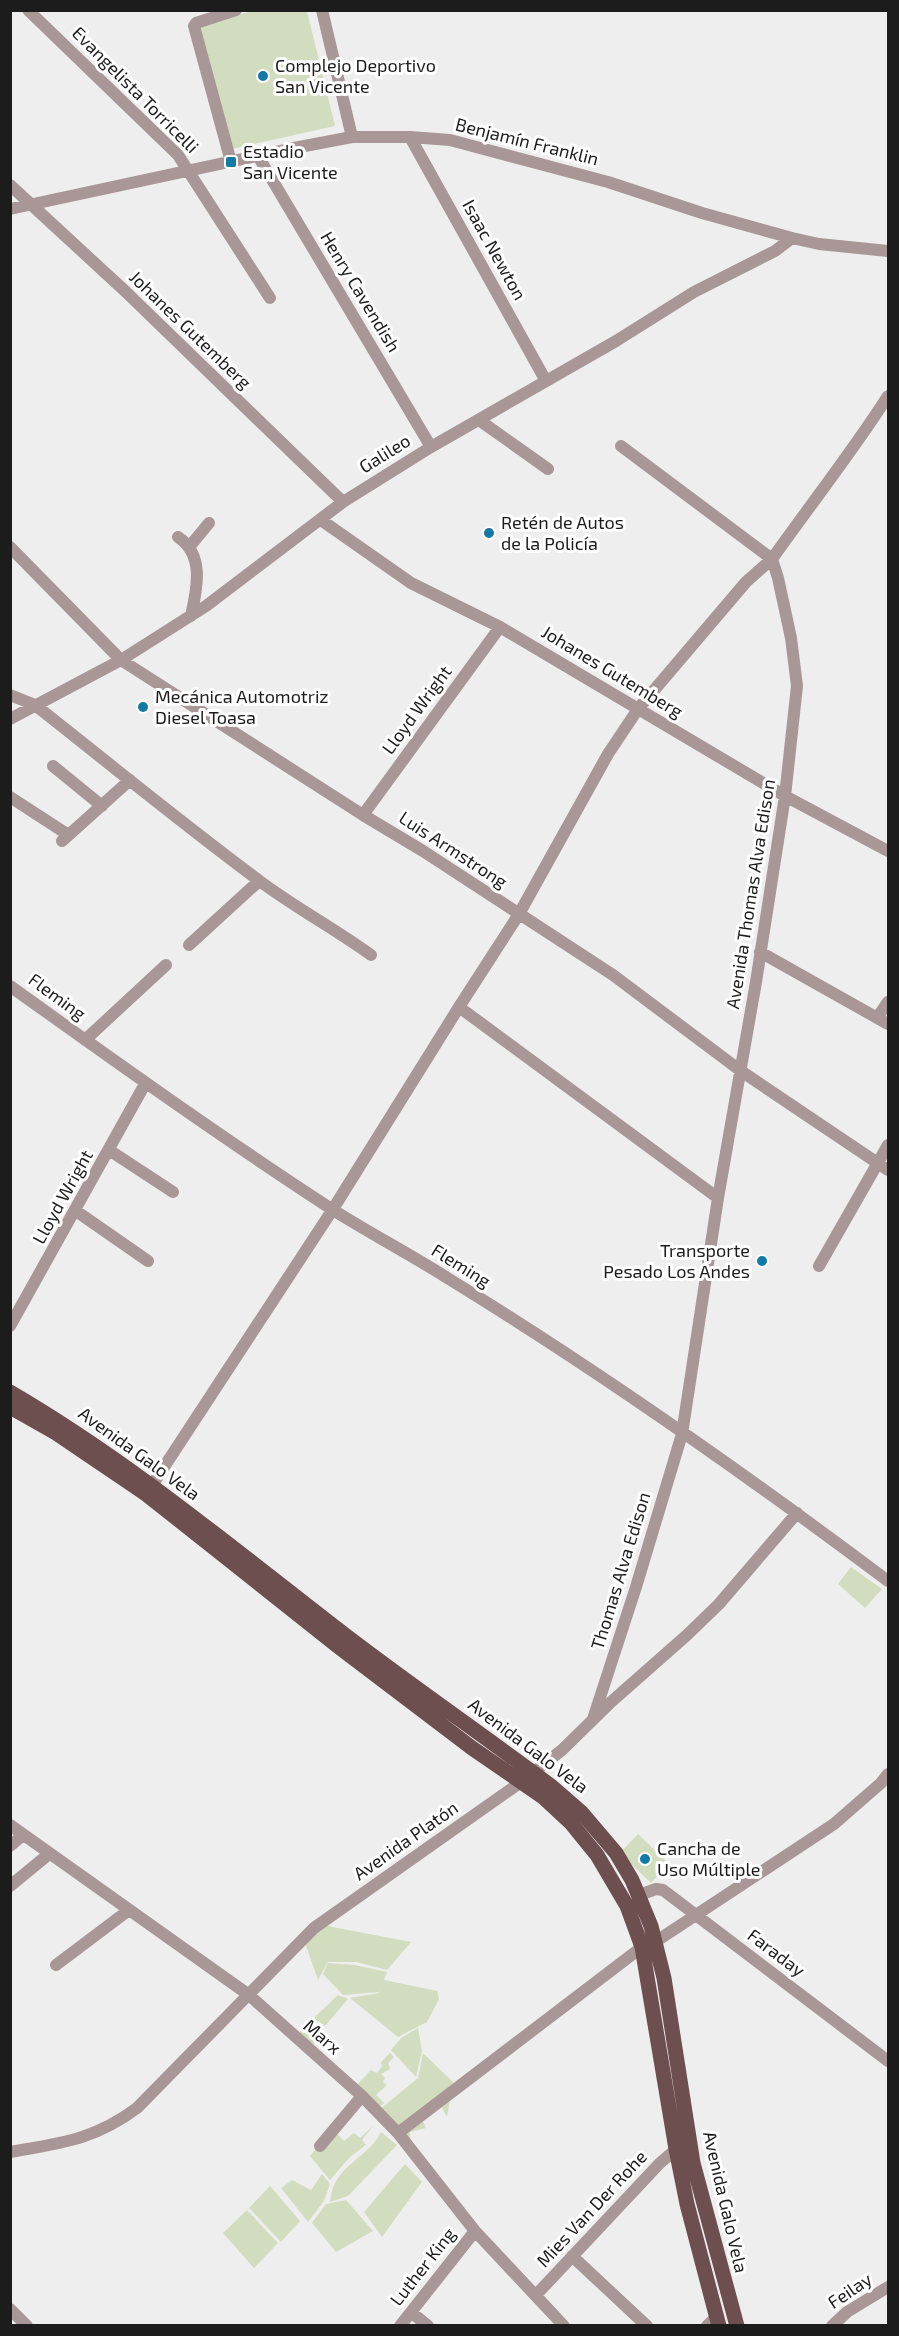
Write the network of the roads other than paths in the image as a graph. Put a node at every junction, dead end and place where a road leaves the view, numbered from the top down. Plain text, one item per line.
1 (28, 10) edge
2 (236, 10) edge
3 (322, 10) edge
4 (352, 137) junction
5 (410, 137) junction
6 (258, 156) junction
7 (231, 162) junction
8 (189, 171) junction
9 (10, 185) edge
10 (31, 205) junction
11 (10, 209) edge
12 (792, 238) junction
13 (888, 250) edge
14 (270, 298) dead end
15 (546, 381) junction
16 (888, 396) edge
17 (478, 420) junction
18 (621, 446) dead end
19 (431, 447) junction
20 (548, 470) dead end
21 (343, 502) junction
22 (321, 520) junction
23 (209, 523) dead end
24 (178, 537) dead end
25 (189, 546) junction
26 (10, 547) edge
27 (771, 559) junction
28 (191, 616) junction
29 (500, 627) junction
30 (121, 660) junction
31 (10, 694) edge
32 (35, 705) junction
33 (638, 709) junction
34 (10, 719) edge
35 (53, 766) dead end
36 (130, 780) junction
37 (784, 796) junction
38 (10, 797) edge
39 (102, 806) junction
40 (363, 815) junction
41 (888, 851) edge
42 (259, 881) junction
43 (519, 914) junction
44 (189, 945) dead end
45 (760, 952) junction
46 (370, 956) dead end
47 (166, 965) dead end
48 (10, 986) edge
49 (888, 1002) edge
50 (459, 1007) junction
51 (883, 1021) edge
52 (85, 1040) junction
53 (741, 1071) junction
54 (145, 1084) junction
55 (888, 1145) edge
56 (109, 1150) junction
57 (883, 1167) edge
58 (173, 1192) dead end
59 (718, 1198) junction
60 (333, 1209) junction
61 (76, 1211) junction
62 (148, 1261) dead end
63 (819, 1266) dead end
64 (10, 1326) edge
65 (10, 1392) edge
66 (10, 1407) edge
67 (682, 1434) junction
68 (149, 1490) junction
69 (796, 1513) junction
70 (888, 1581) edge
71 (593, 1719) junction
72 (888, 1774) edge
73 (527, 1778) junction
74 (10, 1825) edge
75 (23, 1835) junction
76 (10, 1846) edge
77 (49, 1854) junction
78 (10, 1886) edge
79 (639, 1895) junction
80 (129, 1910) junction
81 (695, 1915) junction
82 (649, 1945) junction
83 (56, 1965) dead end
84 (249, 1995) junction
85 (888, 2061) edge
86 (362, 2096) junction
87 (398, 2133) junction
88 (689, 2140) junction
89 (320, 2146) dead end
90 (676, 2149) junction
91 (10, 2152) edge
92 (475, 2231) junction
93 (572, 2256) junction
94 (886, 2293) edge
95 (536, 2295) junction
96 (10, 2309) edge
97 (411, 2312) junction
98 (714, 2323) edge
99 (835, 2324) edge
100 (27, 2325) edge
101 (400, 2325) edge
102 (428, 2325) edge
103 (564, 2325) edge
104 (647, 2325) edge
105 (737, 2325) edge

1 - 8 street, Evangelista Torricelli
2 - 7 street
3 - 4 street
4 - 5 street, Benjamín Franklin
4 - 6 street, Benjamín Franklin
5 - 12 street, Benjamín Franklin
5 - 15 street, Isaac Newton
6 - 7 street, Benjamín Franklin
6 - 19 street, Henry Cavendish
7 - 8 street, Benjamín Franklin
8 - 10 street, Benjamín Franklin
8 - 14 street, Evangelista Torricelli
9 - 10 street, Johanes Gutemberg
10 - 11 street, Benjamín Franklin
10 - 21 street, Johanes Gutemberg
12 - 13 street, Benjamín Franklin
12 - 15 street, Galileo
15 - 17 street, Galileo
16 - 27 street
17 - 19 street, Galileo
17 - 20 street
18 - 27 street
19 - 21 street, Galileo
21 - 22 street, Galileo
22 - 28 street, Galileo
22 - 29 street, Johanes Gutemberg
23 - 25 street
24 - 25 street
25 - 28 street
26 - 30 street, Luis Armstrong
27 - 33 street
27 - 37 street, Avenida Thomas Alva Edison
28 - 30 street, Galileo
29 - 33 street, Johanes Gutemberg
29 - 40 street, Lloyd Wright
30 - 32 street, Galileo
30 - 40 street, Luis Armstrong
31 - 32 street
32 - 34 street, Galileo
32 - 36 street
33 - 37 street, Johanes Gutemberg
33 - 43 street
35 - 39 street
36 - 39 street
36 - 42 street
37 - 41 street, Johanes Gutemberg
37 - 45 street, Avenida Thomas Alva Edison
38 - 39 street
40 - 43 street, Luis Armstrong
42 - 44 street
42 - 46 street
43 - 50 street
43 - 53 street, Luis Armstrong
45 - 51 street
45 - 53 street, Avenida Thomas Alva Edison
47 - 52 street
48 - 52 street, Fleming
49 - 51 street
50 - 59 street
50 - 60 street
52 - 54 street, Fleming
53 - 57 street, Luis Armstrong
53 - 59 street, Avenida Thomas Alva Edison
54 - 56 street, Lloyd Wright
54 - 60 street, Fleming
55 - 57 street
56 - 58 street
56 - 61 street, Lloyd Wright
57 - 63 street
59 - 67 street, Avenida Thomas Alva Edison
60 - 67 street, Fleming
60 - 68 street
61 - 62 street
61 - 64 street, Lloyd Wright
65 - 68 main road, Avenida Galo Vela
66 - 68 main road, Avenida Galo Vela
67 - 69 street, Fleming
67 - 71 street, Thomas Alva Edison
68 - 73 main road, Avenida Galo Vela
69 - 70 street, Fleming
69 - 71 street, Avenida Platón
71 - 73 street, Avenida Platón
72 - 81 street
73 - 79 main road, Avenida Galo Vela
73 - 82 main road, Avenida Galo Vela
73 - 84 street, Avenida Platón
74 - 75 street, Marx
75 - 76 street
75 - 77 street, Marx
77 - 78 street
77 - 80 street, Marx
79 - 81 street, Faraday
79 - 82 main road, Avenida Galo Vela
80 - 83 street
80 - 84 street, Marx
81 - 82 street
81 - 85 street, Faraday
82 - 87 street
82 - 88 main road, Avenida Galo Vela
82 - 90 main road, Avenida Galo Vela
84 - 86 street, Marx
84 - 91 street, Avenida Platón
86 - 87 street, Marx
86 - 89 street
87 - 92 street, Marx
88 - 90 street, Mies Van Der Rohe
88 - 105 main road, Avenida Galo Vela
90 - 93 street, Mies Van Der Rohe
90 - 98 main road, Avenida Galo Vela
92 - 95 street, Marx
92 - 97 street, Luther King
93 - 95 street, Mies Van Der Rohe
93 - 104 street
94 - 99 street, Feilay
95 - 103 street, Marx
96 - 100 street
97 - 101 street, Luther King
97 - 102 street

